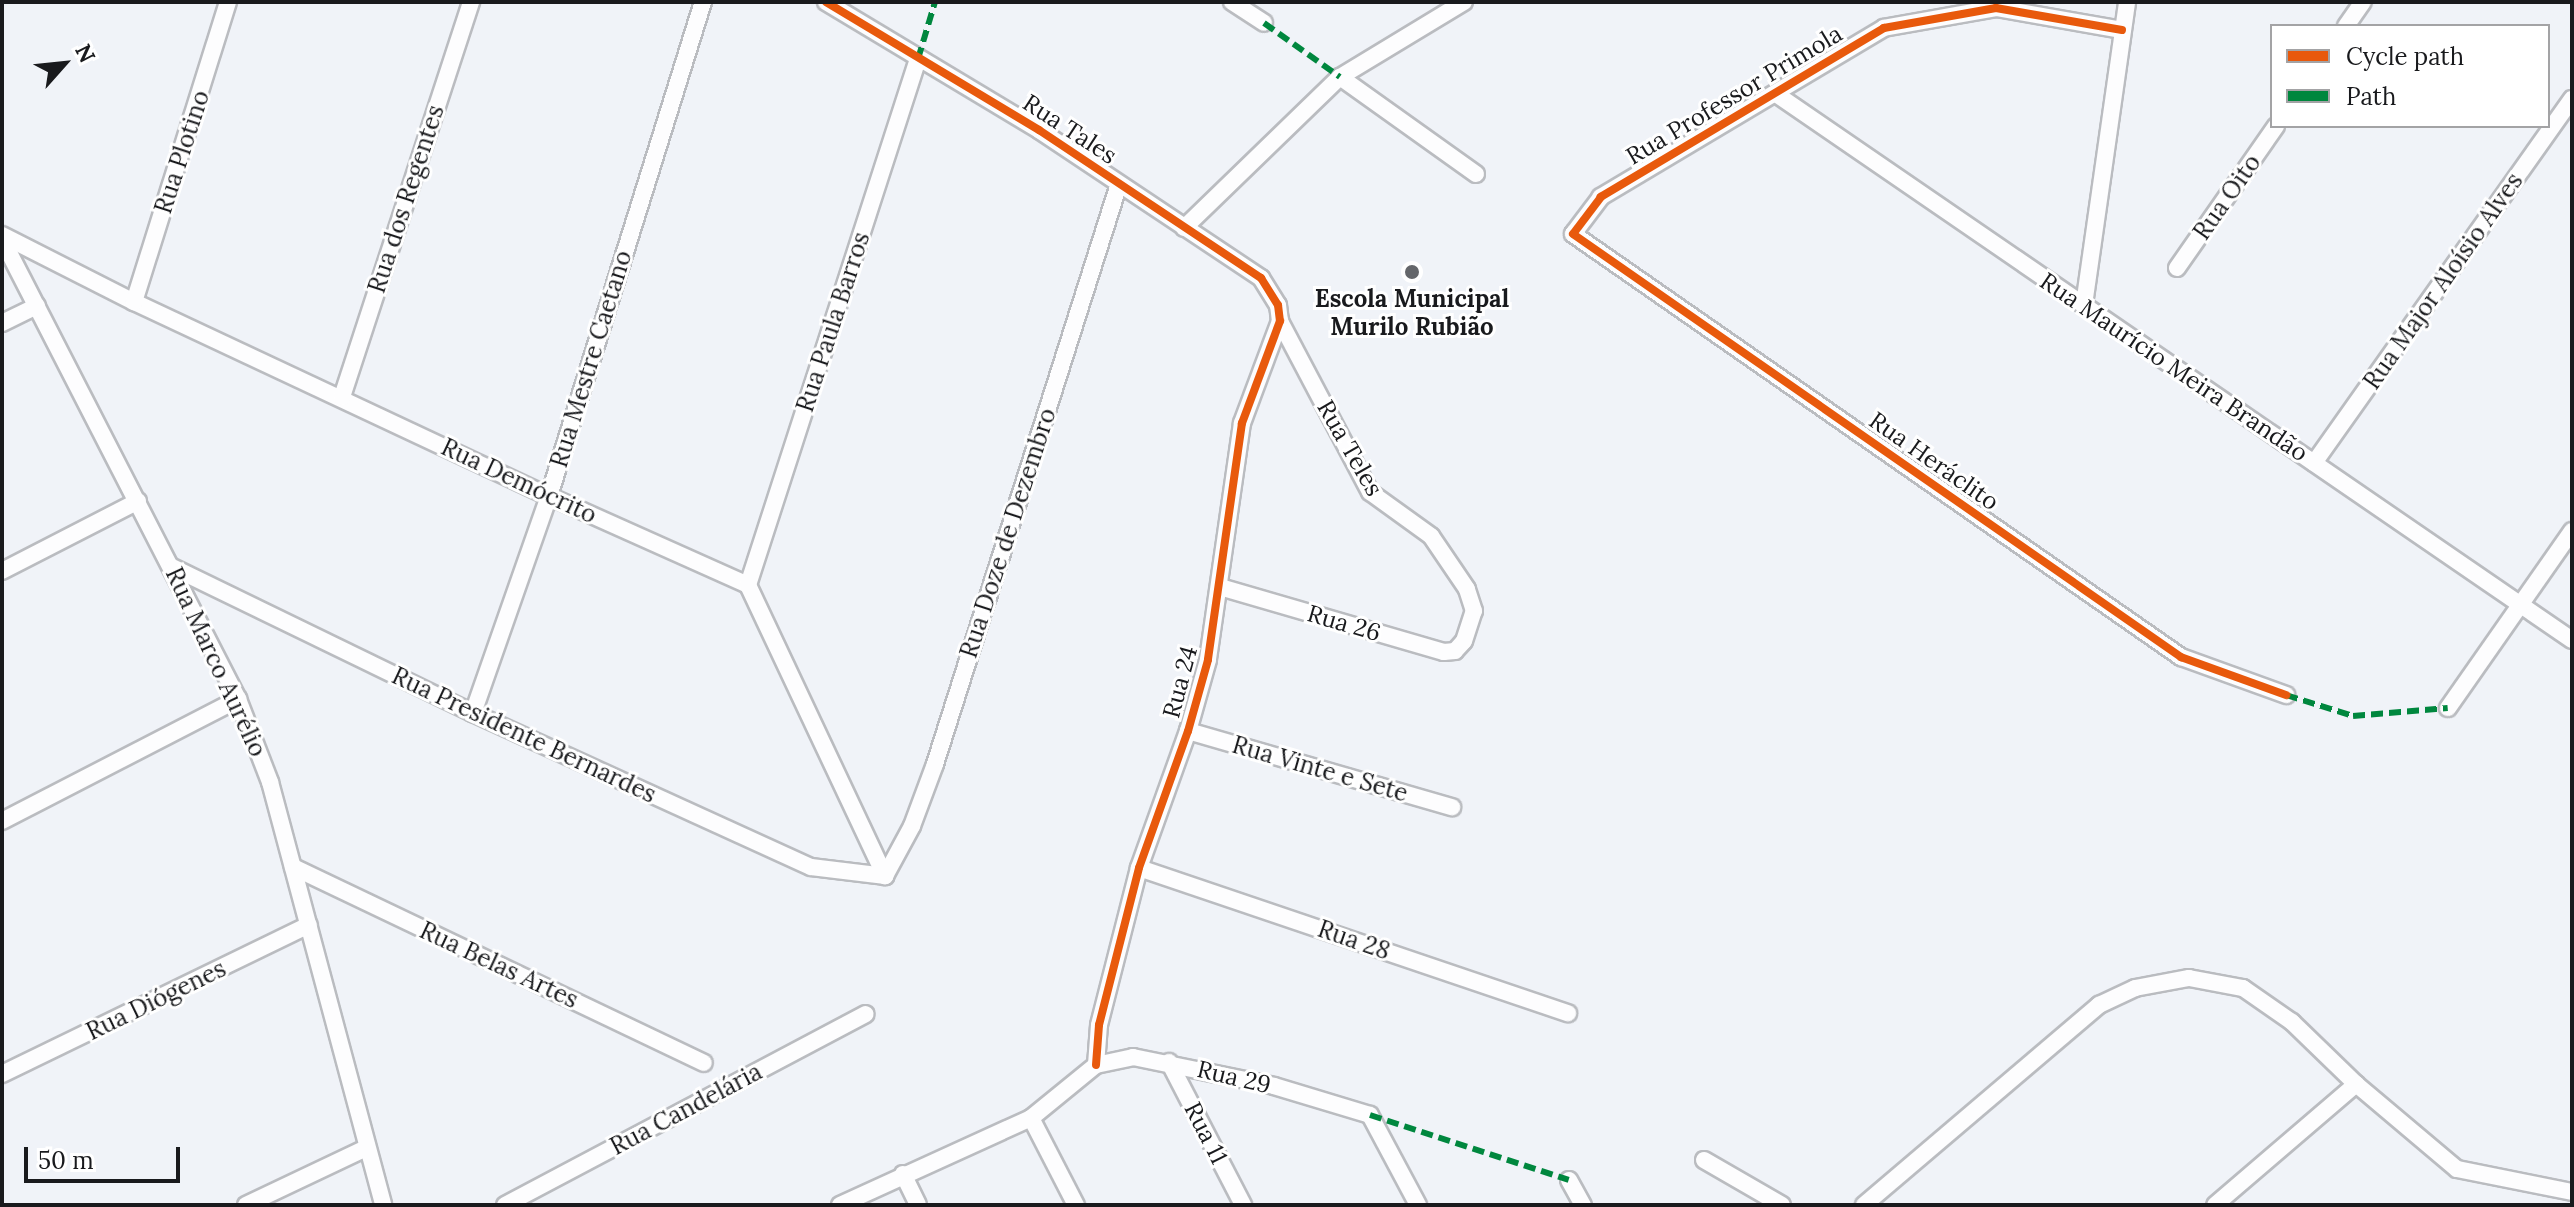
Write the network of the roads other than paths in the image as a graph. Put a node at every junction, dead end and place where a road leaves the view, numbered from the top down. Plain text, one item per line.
1 (228, 2) edge
2 (471, 2) edge
3 (703, 2) edge
4 (826, 2) edge
5 (1232, 2) edge
6 (1464, 2) edge
7 (2127, 2) edge
8 (2363, 2) edge
9 (1264, 23) dead end
10 (2347, 24) edge
11 (2122, 30) junction
12 (918, 59) junction
13 (1340, 77) junction
14 (1776, 94) junction
15 (2572, 99) edge
16 (2275, 128) edge
17 (1476, 174) dead end
18 (1119, 184) junction
19 (1184, 228) junction
20 (1573, 234) joint
21 (2, 237) edge
22 (2177, 268) dead end
23 (134, 302) junction
24 (2084, 305) junction
25 (37, 306) junction
26 (1279, 313) junction
27 (2, 323) edge
28 (342, 397) junction
29 (2314, 463) junction
30 (549, 496) junction
31 (138, 501) junction
32 (2572, 531) edge
33 (172, 567) junction
34 (2, 571) edge
35 (748, 585) junction
36 (1220, 587) junction
37 (2522, 606) junction
38 (2572, 640) edge
39 (1464, 641) joint
40 (2286, 695) dead end
41 (238, 699) junction
42 (2448, 708) dead end
43 (473, 713) junction
44 (1188, 731) junction
45 (1452, 807) dead end
46 (2, 821) edge
47 (293, 867) junction
48 (1139, 868) junction
49 (885, 876) junction
50 (309, 925) junction
51 (1568, 1013) dead end
52 (866, 1014) dead end
53 (1169, 1062) junction
54 (704, 1063) dead end
55 (1096, 1065) junction
56 (2, 1074) edge
57 (2356, 1084) junction
58 (1031, 1118) junction
59 (366, 1148) junction
60 (1704, 1160) dead end
61 (903, 1174) junction
62 (1569, 1180) dead end
63 (2572, 1192) edge
64 (246, 1205) edge
65 (383, 1205) edge
66 (505, 1205) edge
67 (840, 1205) edge
68 (918, 1205) edge
69 (1076, 1205) edge
70 (1243, 1205) edge
71 (1418, 1205) edge
72 (1583, 1205) edge
73 (1782, 1205) edge
74 (1864, 1205) edge
75 (2215, 1205) edge

1 - 23 street, Rua Plotino
2 - 28 street, Rua dos Regentes
3 - 30 street, Rua Mestre Caetano
4 - 12 street, Rua Tales
5 - 9 street
6 - 13 street
7 - 11 street
8 - 10 street
11 - 14 street, Rua Professor Primola
11 - 24 street
12 - 18 street, Rua Tales
12 - 35 street, Rua Paula Barros
13 - 17 street
13 - 19 street
14 - 20 street, Rua Professor Primola
14 - 24 street, Rua Maurício Meira Brandão
15 - 29 street, Rua Major Aloísio Alves
16 - 22 street, Rua Oito
18 - 19 street, Rua Tales
18 - 49 street, Rua Doze de Dezembro
19 - 26 street, Rua Tales
20 - 40 street, Rua Heráclito
21 - 23 street, Rua Demócrito
21 - 25 street, Rua Marco Aurélio
23 - 28 street, Rua Demócrito
24 - 29 street, Rua Maurício Meira Brandão
25 - 27 street
25 - 31 street, Rua Marco Aurélio
26 - 36 street, Rua 24
26 - 39 street, Rua Teles
28 - 30 street, Rua Demócrito
29 - 37 street, Rua Maurício Meira Brandão
30 - 35 street, Rua Demócrito
30 - 43 street, Rua Mestre Caetano
31 - 33 street, Rua Marco Aurélio
31 - 34 street
32 - 37 street
33 - 41 street, Rua Marco Aurélio
33 - 43 street, Rua Presidente Bernardes
35 - 49 street
36 - 39 street, Rua 26
36 - 44 street, Rua 24
37 - 38 street, Rua Maurício Meira Brandão
37 - 42 street
41 - 46 street
41 - 47 street, Rua Marco Aurélio
43 - 49 street, Rua Presidente Bernardes
44 - 45 street, Rua Vinte e Sete
44 - 48 street, Rua 24
47 - 50 street, Rua Marco Aurélio
47 - 54 street, Rua Belas Artes
48 - 51 street, Rua 28
48 - 55 street, Rua 24
50 - 56 street, Rua Diógenes
50 - 59 street, Rua Marco Aurélio
52 - 66 street, Rua Candelária
53 - 55 street, Rua 29
53 - 70 street, Rua 11
53 - 71 street, Rua 29
55 - 58 street
57 - 63 street
57 - 74 street
57 - 75 street
58 - 61 street
58 - 69 street
59 - 64 street
59 - 65 street, Rua Marco Aurélio
60 - 73 street
61 - 67 street
61 - 68 street
62 - 72 street

